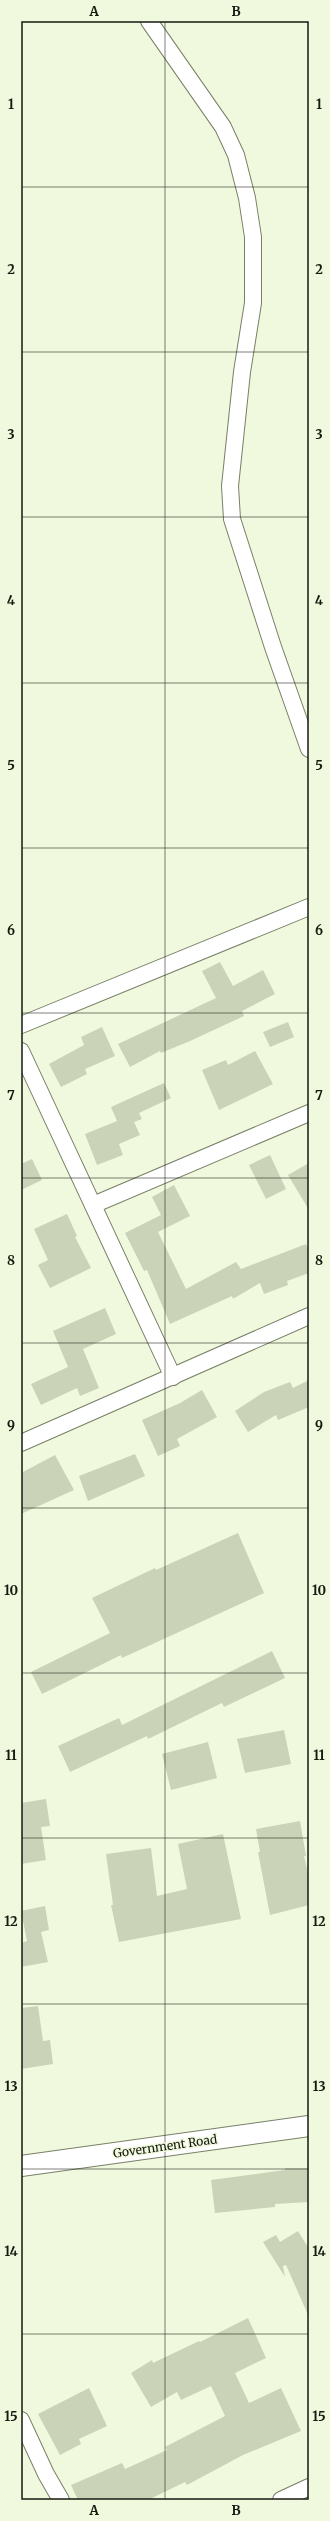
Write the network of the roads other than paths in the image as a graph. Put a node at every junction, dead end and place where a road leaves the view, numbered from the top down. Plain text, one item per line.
1 (149, 21) edge
2 (309, 749) edge
3 (309, 907) edge
4 (21, 1025) edge
5 (21, 1051) edge
6 (309, 1113) edge
7 (93, 1206) junction
8 (309, 1316) edge
9 (173, 1377) junction
10 (21, 1443) edge
11 (309, 2126) edge
12 (21, 2166) edge
13 (21, 2420) edge
14 (309, 2487) edge
15 (61, 2500) edge
16 (282, 2500) edge

1 - 2 street
3 - 4 street
5 - 7 street
6 - 7 street
7 - 9 street
8 - 9 street
9 - 10 street
11 - 12 street, Government Road
13 - 15 street
14 - 16 street

